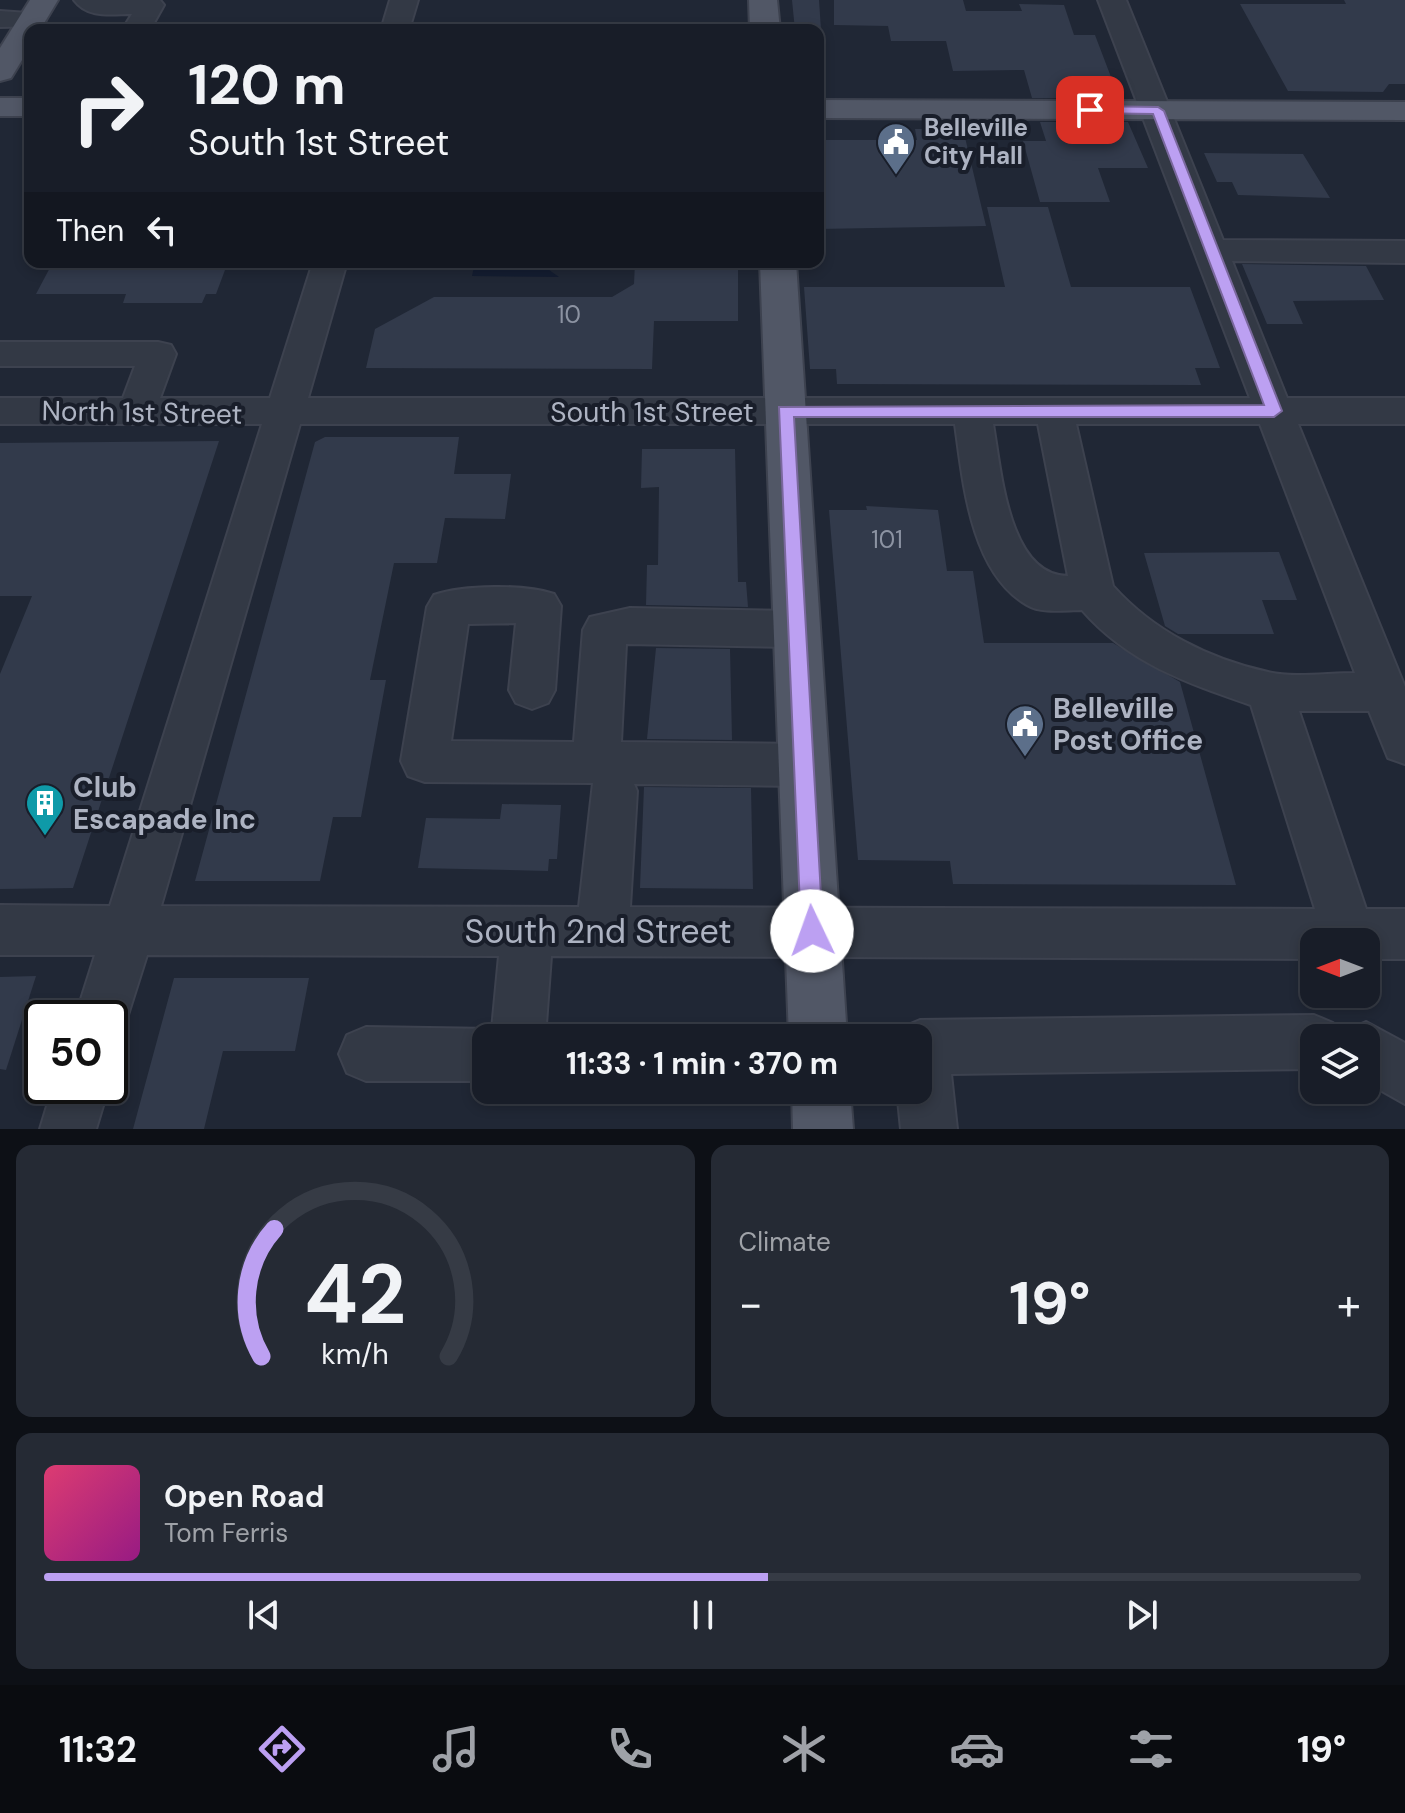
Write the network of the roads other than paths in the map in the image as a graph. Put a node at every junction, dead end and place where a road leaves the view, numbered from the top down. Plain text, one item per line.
1 (404, 0) edge
2 (763, 0) edge
3 (1112, 0) edge
4 (90, 1) edge
5 (152, 3) edge
6 (40, 7) edge
7 (0, 19) edge
8 (81, 24) edge
9 (140, 24) edge
10 (397, 24) edge
11 (765, 24) edge
12 (24, 33) edge
13 (0, 72) edge
14 (0, 107) edge
15 (24, 107) edge
16 (824, 109) edge
17 (1158, 111) junction
18 (1405, 111) edge
19 (1212, 250) junction
20 (1405, 252) edge
21 (328, 268) edge
22 (778, 268) edge
23 (0, 354) edge
24 (0, 411) edge
25 (785, 411) junction
26 (972, 411) junction
27 (1054, 411) junction
28 (1274, 411) junction
29 (1405, 411) edge
30 (136, 412) junction
31 (283, 414) junction
32 (1093, 593) junction
33 (796, 629) junction
34 (532, 690) dead end
35 (1270, 692) junction
36 (1385, 692) junction
37 (1405, 744) edge
38 (803, 765) junction
39 (604, 777) junction
40 (1347, 928) edge
41 (0, 930) edge
42 (128, 930) junction
43 (527, 931) junction
44 (603, 931) junction
45 (812, 931) junction
46 (1300, 934) edge
47 (1380, 934) edge
48 (1405, 934) edge
49 (107, 1000) edge
50 (519, 1024) edge
51 (817, 1024) edge
52 (1300, 1042) edge
53 (366, 1054) dead end
54 (472, 1054) edge
55 (1380, 1059) edge
56 (1405, 1076) edge
57 (76, 1104) edge
58 (822, 1104) edge
59 (68, 1129) edge
60 (823, 1129) edge
61 (929, 1129) edge

1 - 10 street
2 - 11 main road
3 - 17 street
4 - 5 street
4 - 6 street
4 - 8 street
5 - 9 street
6 - 7 street
12 - 13 main road
14 - 15 main road
16 - 17 main road
17 - 18 main road
17 - 19 street
19 - 20 street
19 - 28 street
21 - 31 street
22 - 25 main road
23 - 30 street
24 - 30 street, North 1st Street
25 - 26 street, South 1st Street
25 - 31 street, South 1st Street
25 - 33 main road
26 - 27 street, South 1st Street
26 - 32 street
27 - 28 street, South 1st Street
27 - 32 street
28 - 29 street, South 1st Street
28 - 36 street
30 - 31 street, North 1st Street
31 - 42 street
32 - 35 street
33 - 38 main road
33 - 39 street
34 - 39 street
35 - 36 street
35 - 40 street
36 - 37 street
38 - 39 street
38 - 45 main road
39 - 44 street
41 - 42 street, South 2nd Street
42 - 43 street, South 2nd Street
42 - 49 street
43 - 44 street, South 2nd Street
43 - 50 street
44 - 45 street, South 2nd Street
45 - 46 street, South 2nd Street
45 - 51 main road
47 - 48 street, South 2nd Street
52 - 61 street
53 - 54 street
55 - 56 street
57 - 59 street
58 - 60 main road

